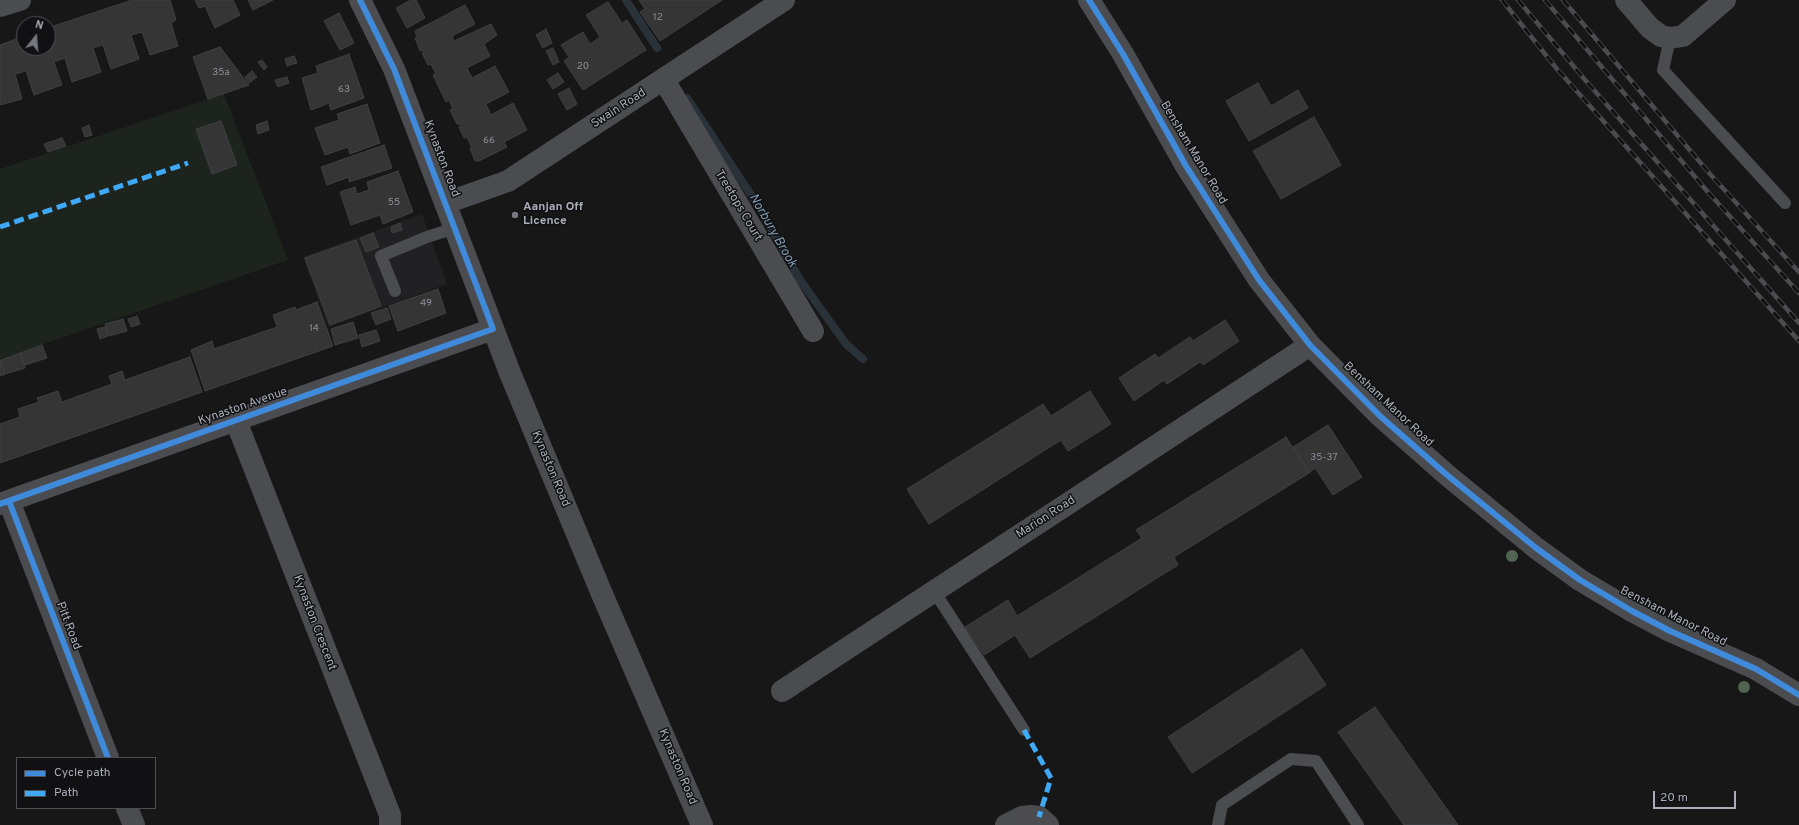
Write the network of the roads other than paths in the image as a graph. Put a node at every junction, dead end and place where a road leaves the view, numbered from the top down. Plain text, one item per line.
1 (20, 0) edge
2 (360, 0) edge
3 (784, 0) edge
4 (1090, 0) edge
5 (1626, 0) edge
6 (1725, 0) edge
7 (0, 6) edge
8 (1670, 38) junction
9 (664, 80) junction
10 (446, 203) junction
11 (1784, 203) dead end
12 (455, 228) junction
13 (395, 291) dead end
14 (493, 330) junction
15 (813, 331) dead end
16 (1310, 345) junction
17 (236, 421) junction
18 (5, 502) edge
19 (934, 591) junction
20 (782, 691) dead end
21 (1799, 694) edge
22 (1024, 730) dead end
23 (108, 757) edge
24 (127, 809) edge
25 (1044, 821) edge
26 (134, 825) edge
27 (390, 825) edge
28 (702, 825) edge
29 (1006, 825) edge
30 (1218, 825) edge
31 (1358, 825) edge

1 - 7 street
2 - 10 street, Kynaston Road
3 - 9 street, Swain Road
4 - 16 street, Bensham Manor Road
5 - 8 street
6 - 8 street
8 - 11 lane
9 - 10 street, Swain Road
9 - 15 street, Treetops Court
10 - 12 street, Kynaston Road
12 - 13 lane
12 - 14 street, Kynaston Road
14 - 17 street, Kynaston Avenue
14 - 28 street, Kynaston Road
16 - 19 street, Marion Road
16 - 21 street, Bensham Manor Road
17 - 18 street, Kynaston Avenue
17 - 27 street, Kynaston Crescent
18 - 23 street, Pitt Road
19 - 20 street, Marion Road
19 - 22 lane
24 - 26 street
25 - 29 street
30 - 31 lane

